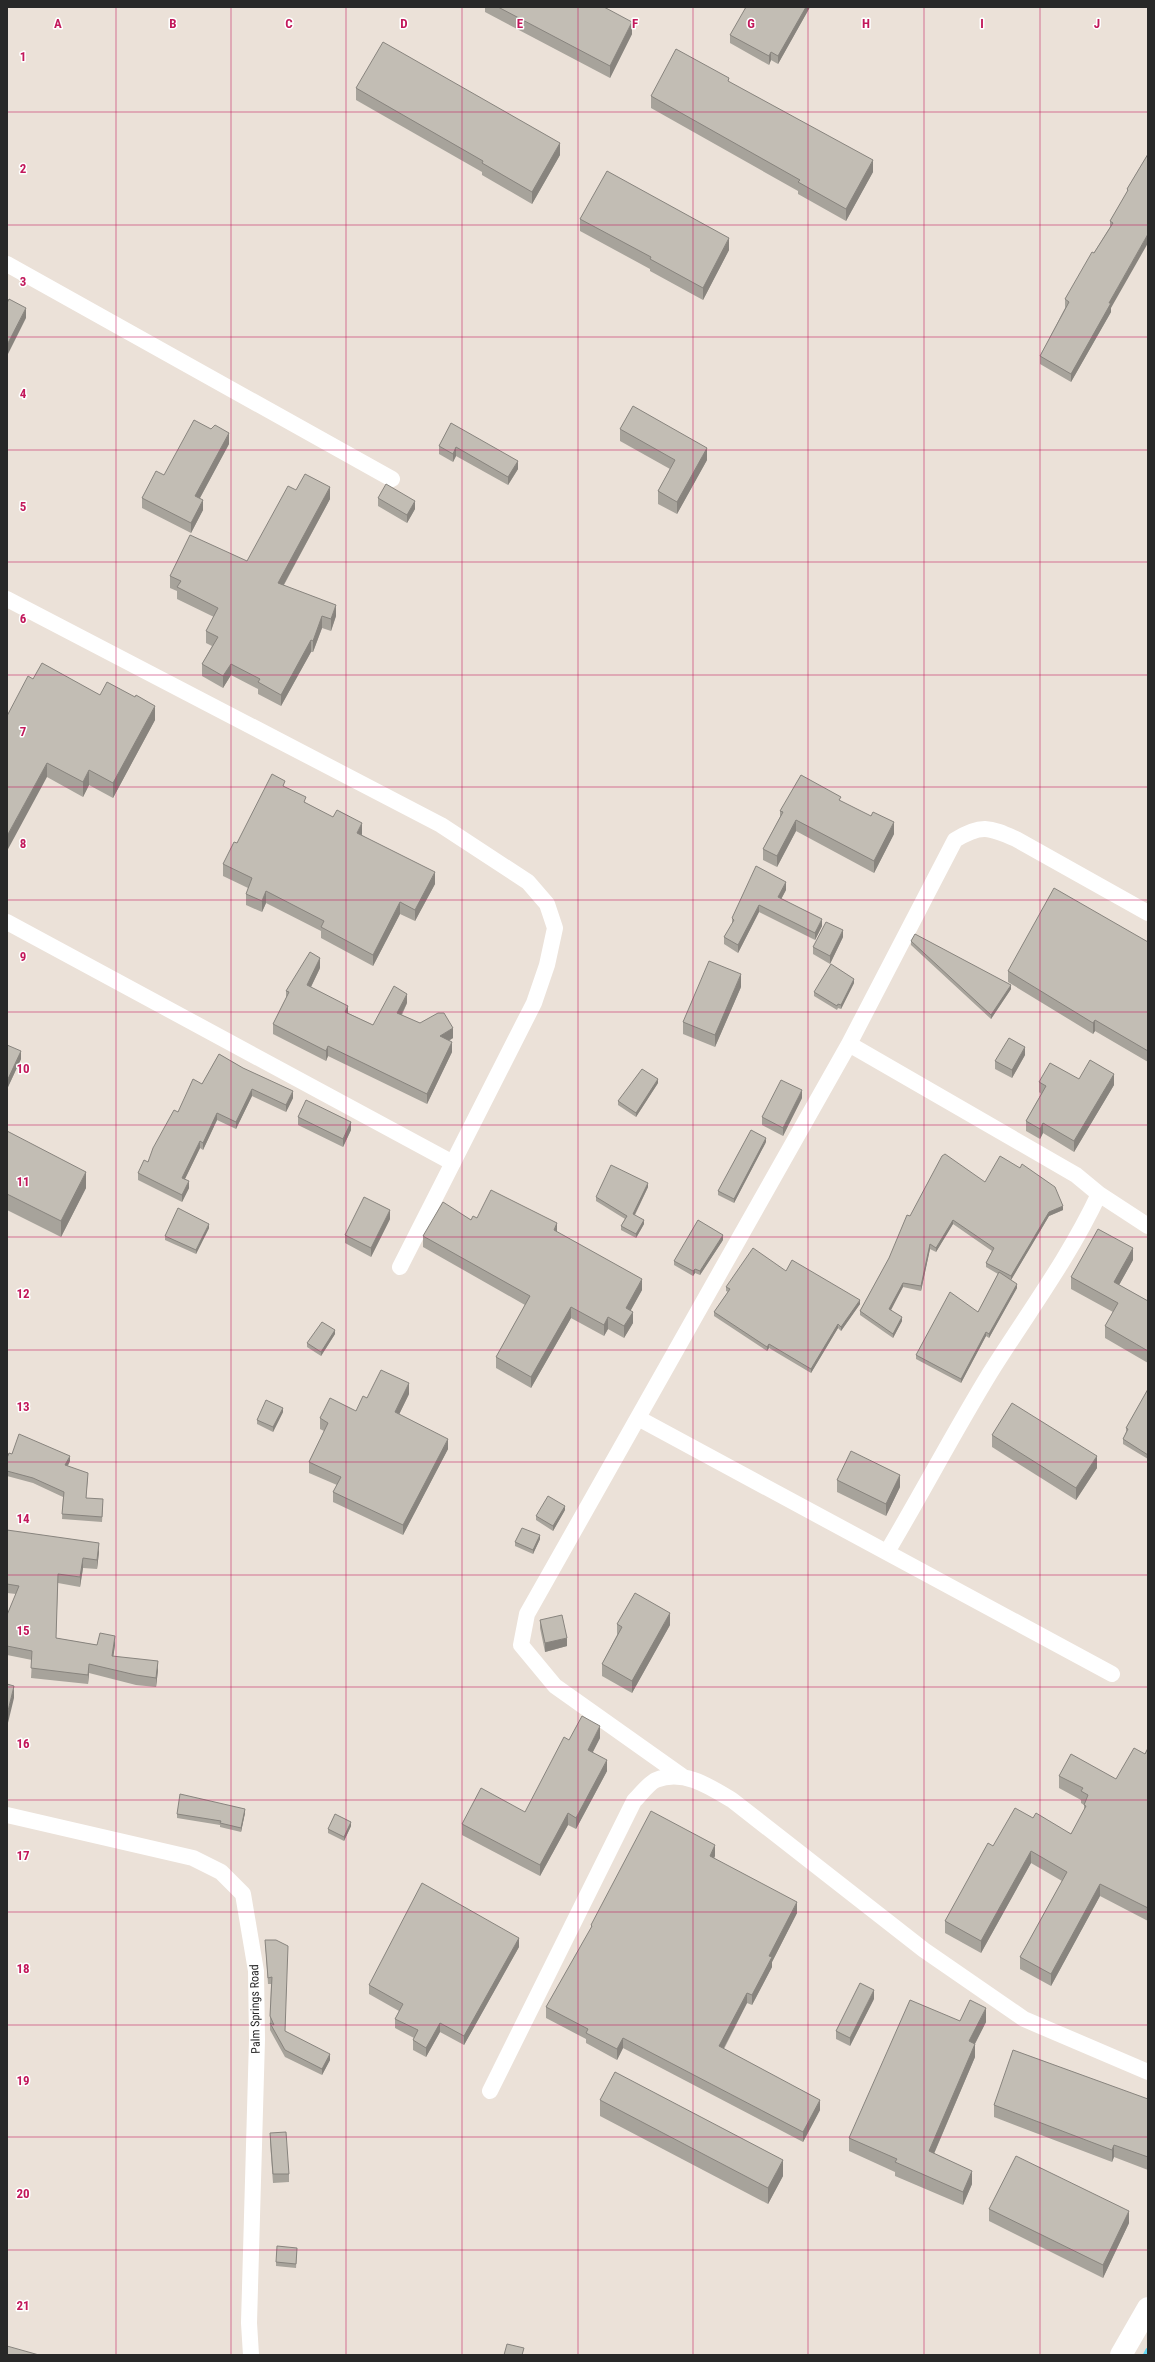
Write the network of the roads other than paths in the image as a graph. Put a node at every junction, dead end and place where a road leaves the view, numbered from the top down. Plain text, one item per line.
1 (7, 264) edge
2 (392, 480) dead end
3 (7, 599) edge
4 (1148, 913) edge
5 (7, 922) edge
6 (849, 1044) junction
7 (453, 1163) junction
8 (1099, 1194) junction
9 (1148, 1226) edge
10 (400, 1267) dead end
11 (638, 1418) junction
12 (887, 1552) junction
13 (1112, 1674) dead end
14 (682, 1776) junction
15 (7, 1815) edge
16 (1148, 2072) edge
17 (490, 2091) dead end
18 (1148, 2308) edge
19 (251, 2355) edge
20 (1121, 2355) edge

1 - 2 street
3 - 7 street
4 - 6 street
5 - 7 street
6 - 8 street
6 - 11 street
7 - 10 street
8 - 9 street
8 - 12 street
11 - 12 street
11 - 14 street
12 - 13 street
14 - 16 street
14 - 17 street
15 - 19 street, Palm Springs Road
18 - 20 main road

